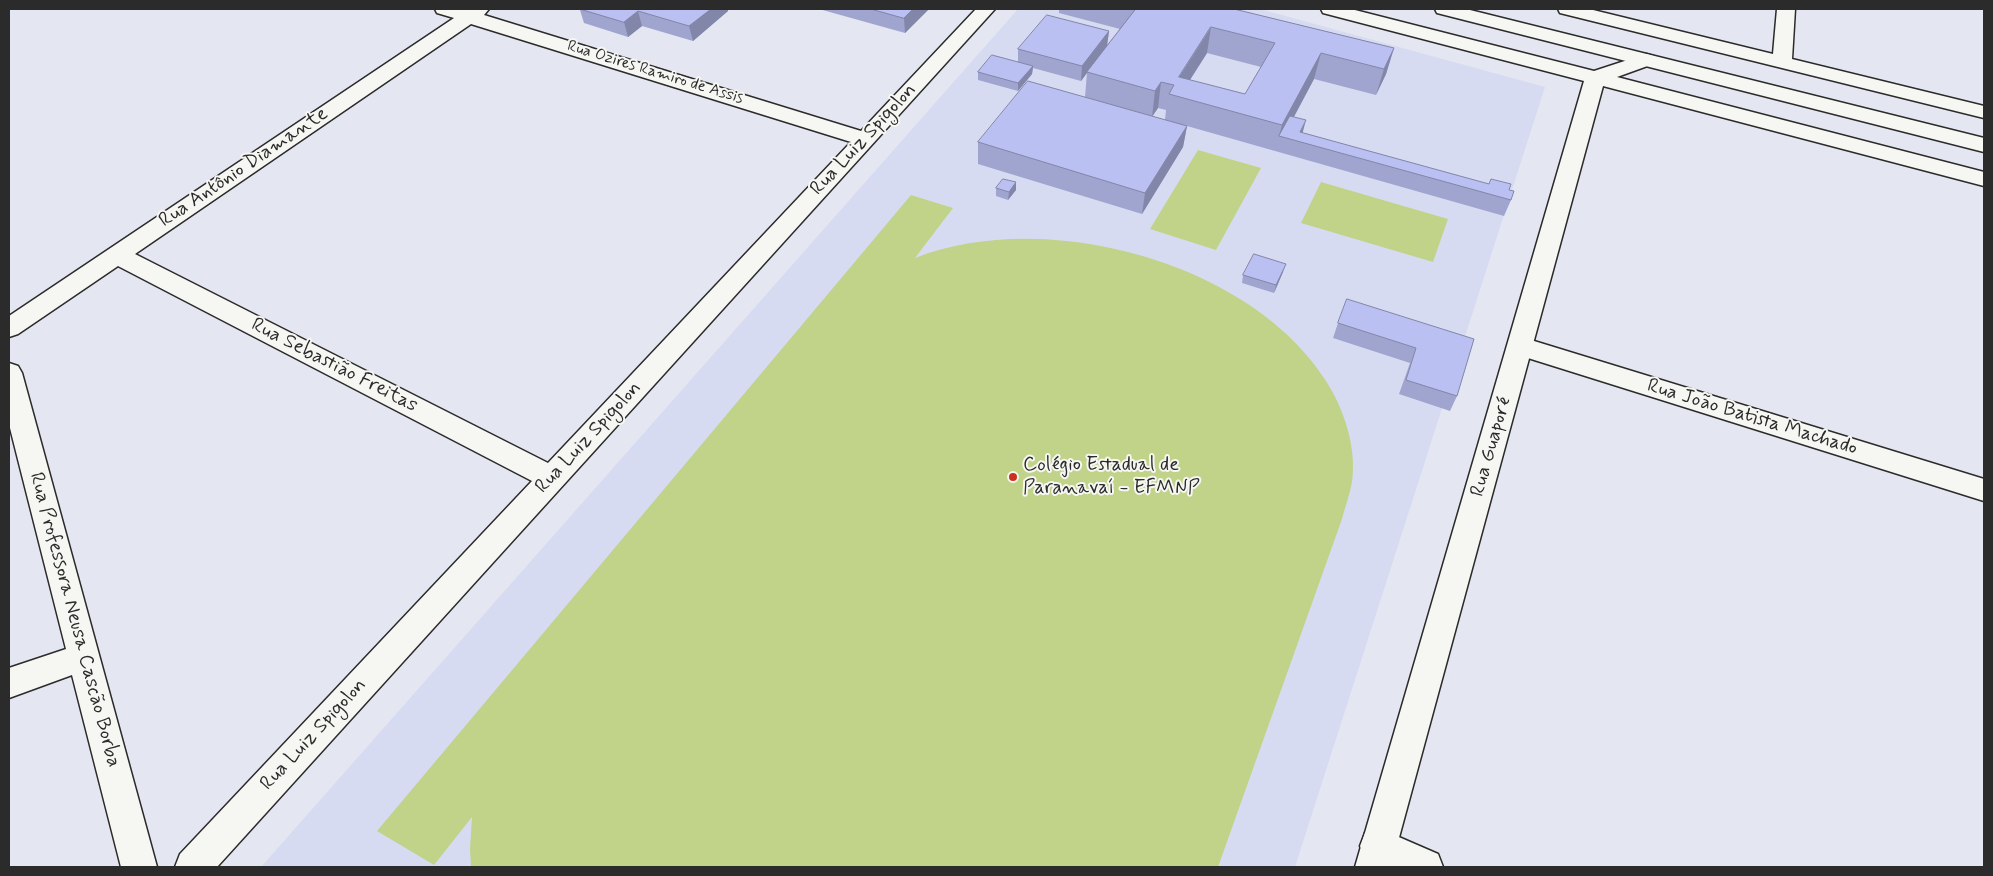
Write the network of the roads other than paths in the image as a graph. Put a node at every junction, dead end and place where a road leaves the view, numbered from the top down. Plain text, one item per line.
1 (444, 9) edge
2 (986, 9) edge
3 (1330, 9) edge
4 (1444, 9) edge
5 (1567, 9) edge
6 (1786, 9) edge
7 (474, 13) edge
8 (1646, 60) junction
9 (1782, 62) junction
10 (1595, 78) junction
11 (1984, 112) edge
12 (865, 139) junction
13 (1984, 145) edge
14 (1984, 179) edge
15 (117, 255) junction
16 (9, 328) edge
17 (1520, 346) junction
18 (9, 373) edge
19 (552, 478) junction
20 (1984, 490) edge
21 (83, 657) junction
22 (9, 683) edge
23 (1375, 857) edge
24 (139, 867) edge
25 (193, 867) edge
26 (1425, 867) edge

1 - 7 street, Rua Ozires Ramiro de Assis
2 - 12 street, Rua Luiz Spigolon
3 - 10 street
4 - 8 street
5 - 9 street
6 - 9 street
7 - 12 street, Rua Ozires Ramiro de Assis
7 - 15 street, Rua Antônio Diamante
8 - 10 street
8 - 13 street
9 - 11 street
10 - 14 street
10 - 17 street, Rua Guaporé
12 - 19 street, Rua Luiz Spigolon
15 - 16 street, Rua Antônio Diamante
15 - 19 street, Rua Sebastião Freitas
17 - 20 street, Rua João Batista Machado
17 - 23 street, Rua Guaporé
18 - 21 street, Rua Professora Neusa Cascão Borba
19 - 25 street, Rua Luiz Spigolon
21 - 22 street
21 - 24 street, Rua Professora Neusa Cascão Borba
23 - 26 street

